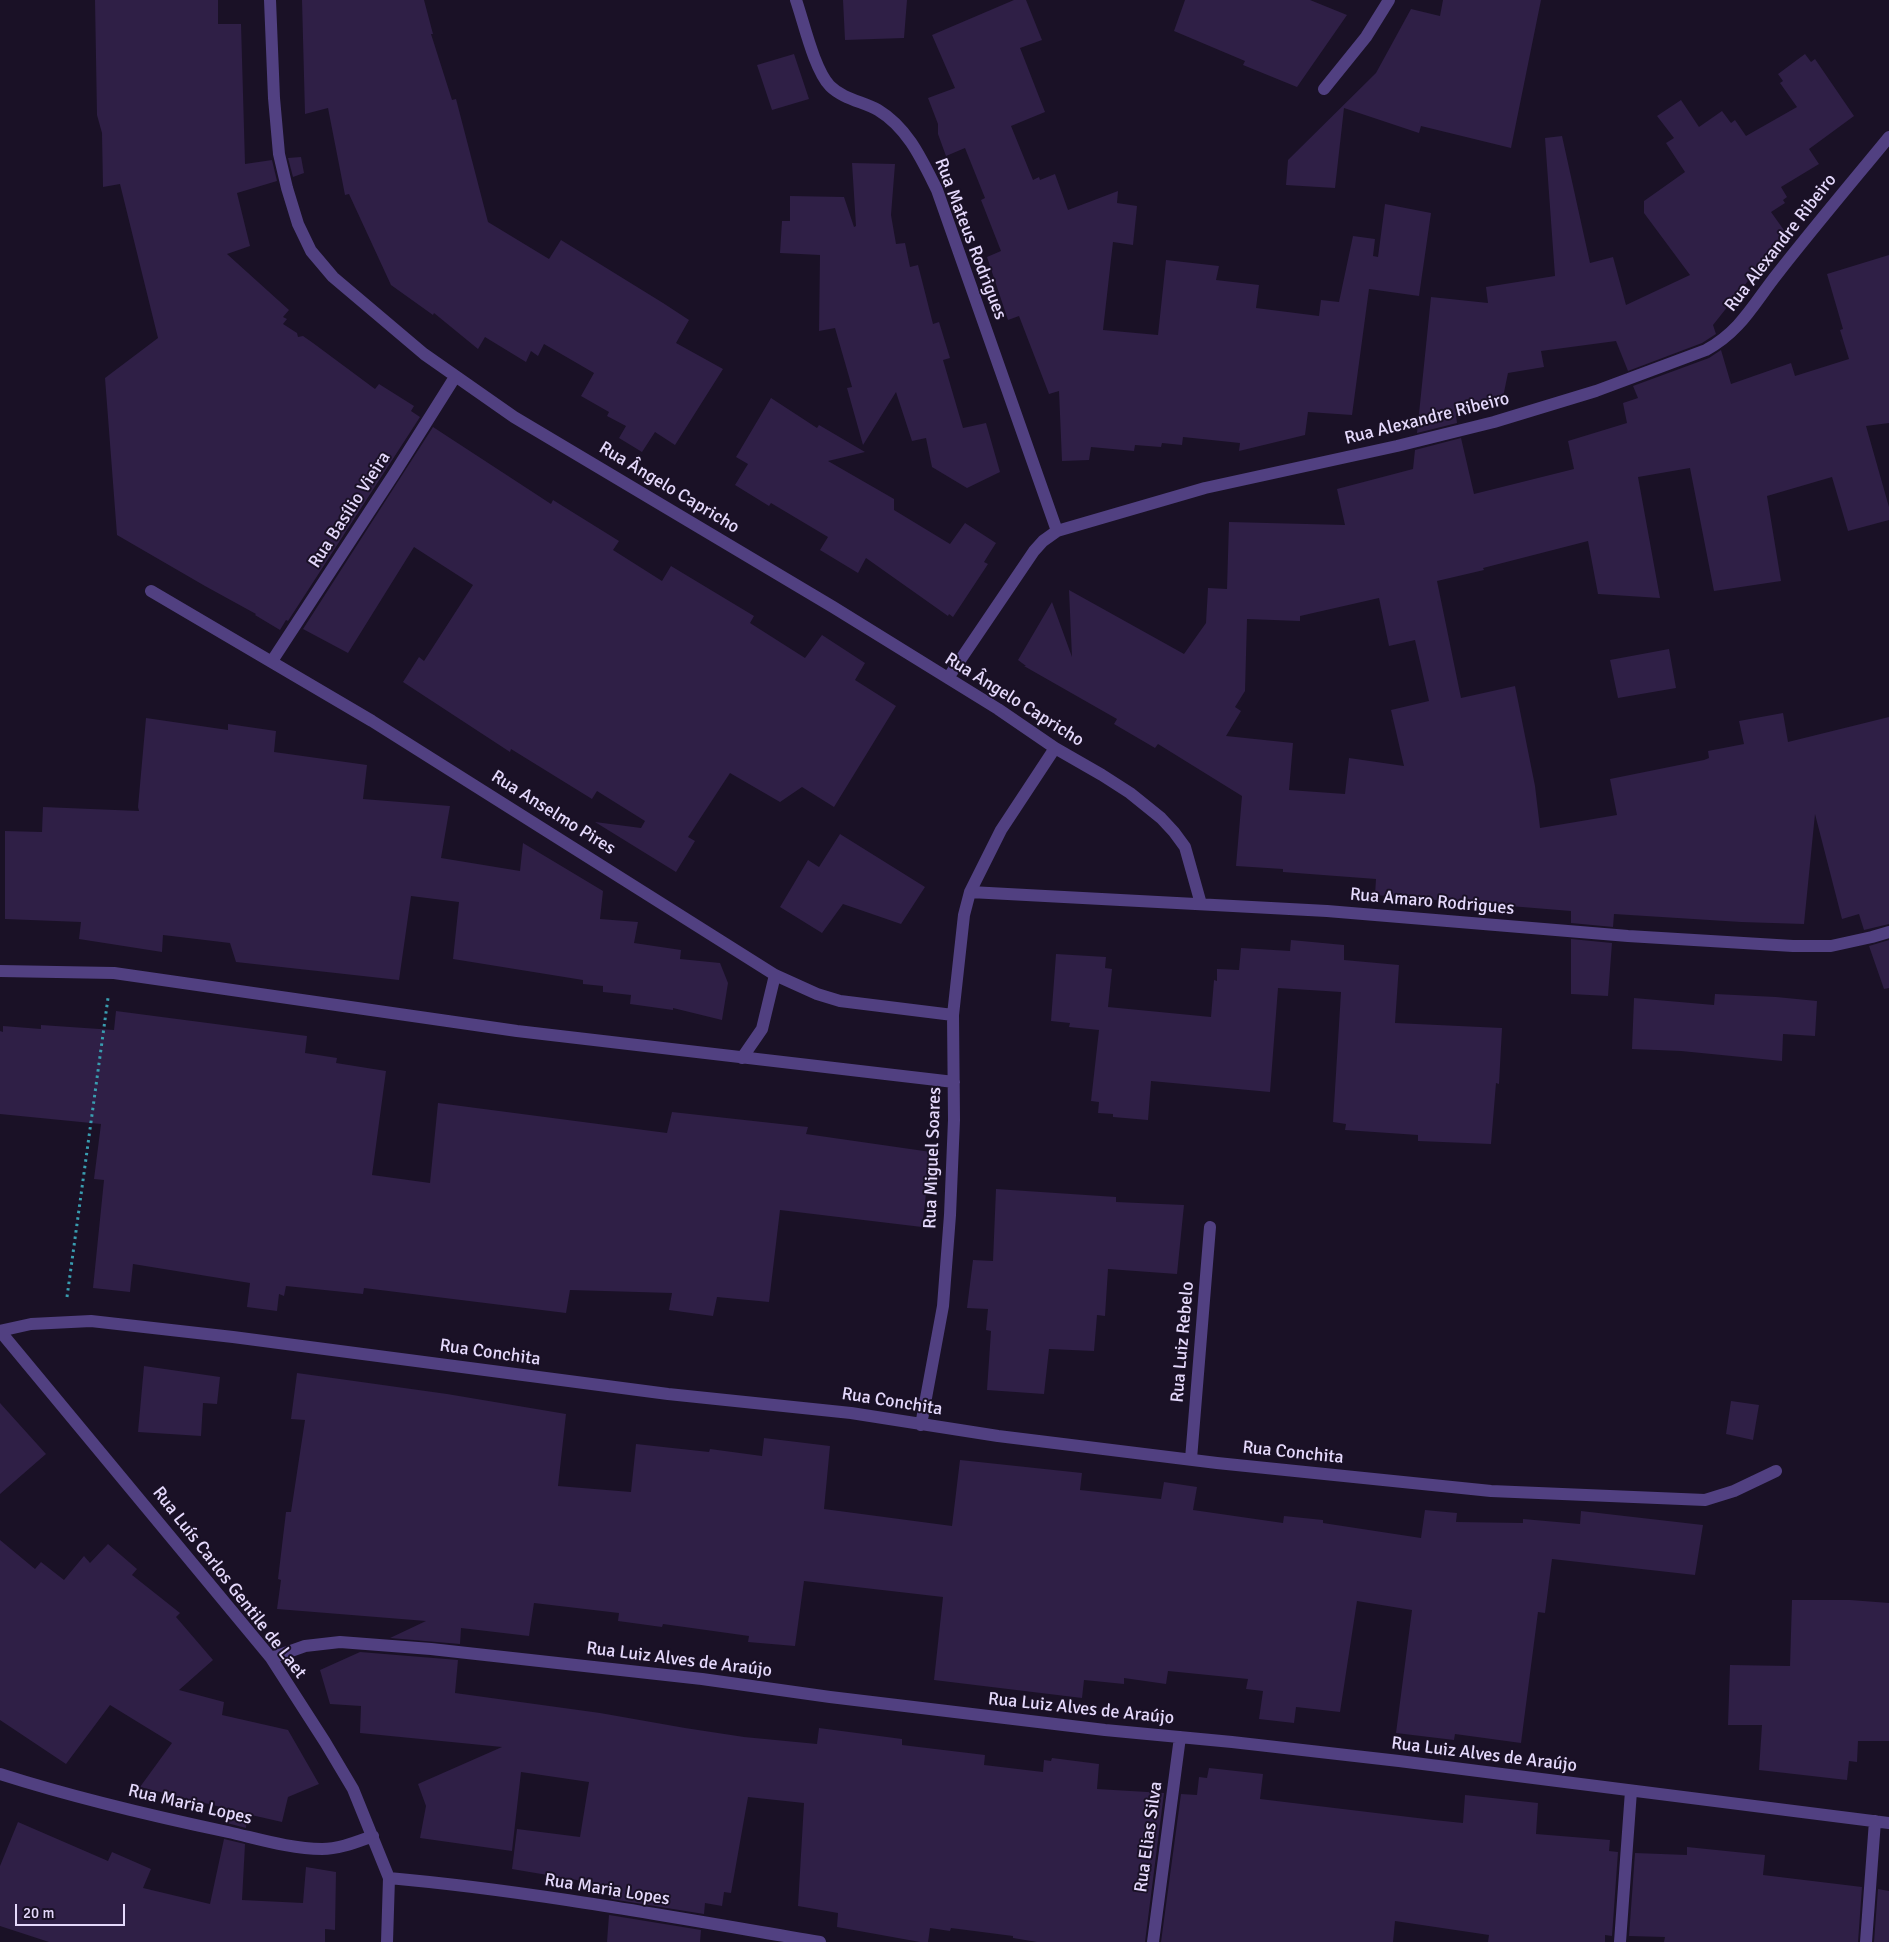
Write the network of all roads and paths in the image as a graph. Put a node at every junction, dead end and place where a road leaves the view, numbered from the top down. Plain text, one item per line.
1 (270, 0) edge
2 (796, 0) edge
3 (1389, 0) edge
4 (1324, 89) dead end
5 (1889, 137) edge
6 (455, 377) junction
7 (1057, 532) junction
8 (151, 590) dead end
9 (272, 661) junction
10 (948, 678) junction
11 (1055, 748) junction
12 (970, 892) junction
13 (1201, 904) junction
14 (1889, 932) edge
15 (0, 971) edge
16 (114, 973) junction
17 (775, 975) junction
18 (953, 1015) junction
19 (742, 1058) junction
20 (954, 1082) junction
21 (1210, 1227) dead end
22 (64, 1321) junction
23 (0, 1331) edge
24 (921, 1425) junction
25 (1191, 1459) junction
26 (1776, 1471) dead end
27 (271, 1658) junction
28 (1180, 1737) junction
29 (0, 1774) edge
30 (1631, 1791) junction
31 (1875, 1821) junction
32 (1889, 1823) edge
33 (373, 1836) junction
34 (388, 1878) junction
35 (737, 1928) junction
36 (387, 1942) edge
37 (736, 1942) edge
38 (820, 1942) edge
39 (1152, 1942) edge
40 (1620, 1942) edge
41 (1866, 1942) edge

1 - 6 street, Rua Ângelo Capricho
2 - 7 street, Rua Mateus Rodrigues
3 - 4 street
5 - 7 street, Rua Alexandre Ribeiro
6 - 9 street, Rua Basílio Vieira
6 - 10 street, Rua Ângelo Capricho
7 - 10 street, Rua Alexandre Ribeiro
8 - 9 street, Rua Anselmo Pires
9 - 17 street, Rua Anselmo Pires
10 - 11 street, Rua Ângelo Capricho
11 - 12 street, Rua Miguel Soares
11 - 13 street, Rua Ângelo Capricho
12 - 13 street, Rua Amaro Rodrigues
12 - 18 street, Rua Miguel Soares
13 - 14 street, Rua Amaro Rodrigues
15 - 16 street
16 - 19 street
16 - 22 path
17 - 18 street, Rua Anselmo Pires
17 - 19 street
18 - 20 street, Rua Miguel Soares
19 - 20 street
20 - 24 street, Rua Miguel Soares
21 - 25 street, Rua Luiz Rebelo
22 - 23 street, Rua Conchita
22 - 24 street, Rua Conchita
23 - 27 street, Rua Luís Carlos Gentile de Laet
24 - 25 street, Rua Conchita
25 - 26 street, Rua Conchita
27 - 28 street, Rua Luiz Alves de Araújo
27 - 33 street, Rua Luís Carlos Gentile de Laet
28 - 30 street, Rua Luiz Alves de Araújo
28 - 39 street, Rua Elias Silva
29 - 33 street, Rua Maria Lopes
30 - 31 street, Rua Luiz Alves de Araújo
30 - 40 street
31 - 32 street, Rua Luiz Alves de Araújo
31 - 41 street
33 - 34 street, Rua Luís Carlos Gentile de Laet
34 - 35 street, Rua Maria Lopes
34 - 36 street, Rua Luís Carlos Gentile de Laet
35 - 37 street
35 - 38 street, Rua Maria Lopes

